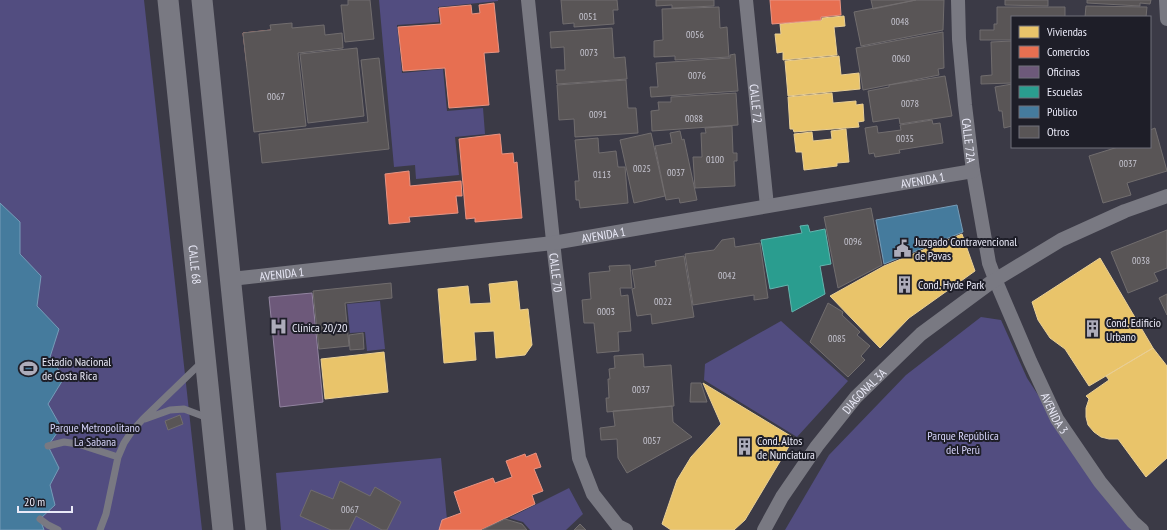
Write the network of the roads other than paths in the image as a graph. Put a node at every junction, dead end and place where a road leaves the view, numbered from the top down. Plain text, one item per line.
1 (168, 0) edge
2 (202, 0) edge
3 (528, 0) edge
4 (746, 0) edge
5 (958, 0) edge
6 (1166, 0) edge
7 (1167, 19) edge
8 (973, 171) junction
9 (1167, 196) edge
10 (767, 206) junction
11 (553, 243) junction
12 (230, 279) junction
13 (995, 279) junction
14 (205, 360) junction
15 (143, 419) junction
16 (211, 419) junction
17 (48, 446) dead end
18 (118, 456) junction
19 (40, 519) dead end
20 (58, 530) edge
21 (100, 530) edge
22 (223, 530) edge
23 (256, 530) edge
24 (626, 530) edge
25 (764, 530) edge
26 (1142, 530) edge

1 - 14 main road, CALLE 68
2 - 12 main road
3 - 11 street, CALLE 70
4 - 10 street, CALLE 72
5 - 8 street, CALLE 72A
6 - 7 street
8 - 10 street, AVENIDA 1
8 - 13 street, CALLE 72A
9 - 13 street
10 - 11 street, AVENIDA 1
11 - 12 street, AVENIDA 1
11 - 24 street, CALLE 70
12 - 23 main road
13 - 25 street, DIAGONAL 3A
13 - 26 street, AVENIDA 3
14 - 15 lane
14 - 16 main road, CALLE 68
15 - 16 lane
15 - 18 lane
16 - 22 main road, CALLE 68
17 - 18 lane
18 - 21 lane
19 - 20 lane

